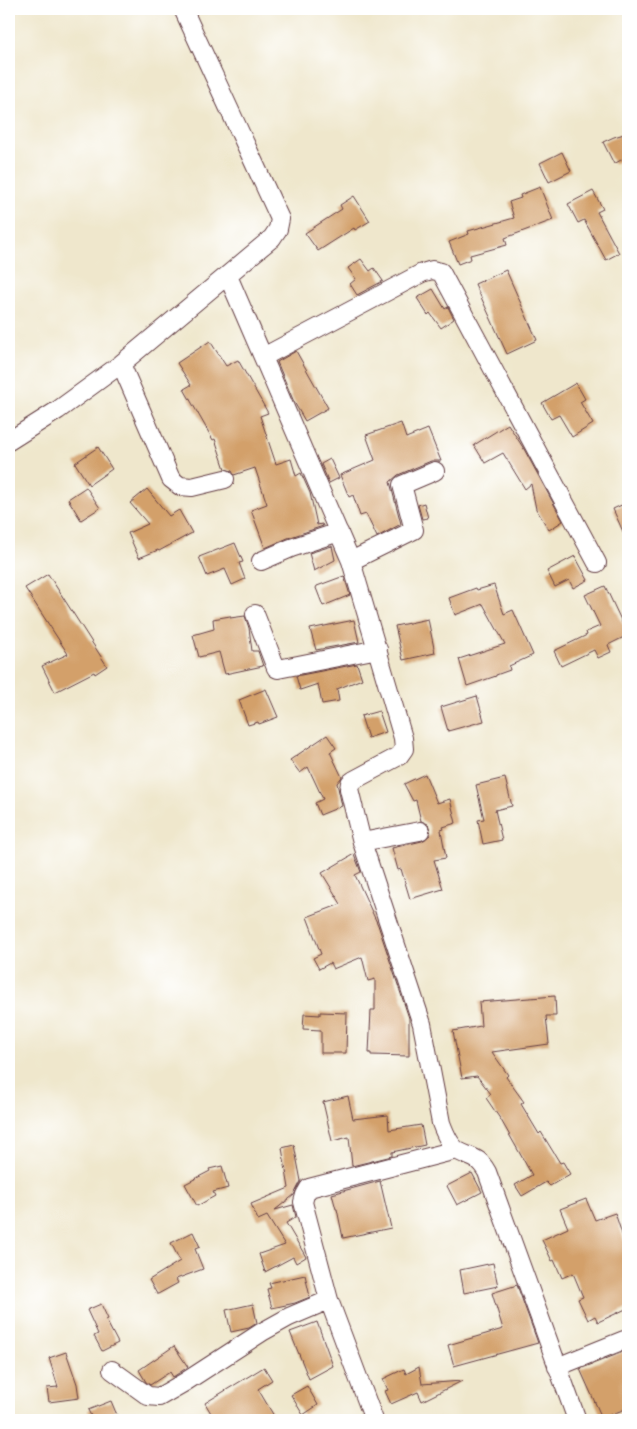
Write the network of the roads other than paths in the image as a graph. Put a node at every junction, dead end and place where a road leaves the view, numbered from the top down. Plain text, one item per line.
1 (183, 9) edge
2 (228, 276) junction
3 (263, 357) junction
4 (121, 364) junction
5 (9, 441) edge
6 (435, 471) dead end
7 (225, 480) dead end
8 (339, 532) junction
9 (261, 560) dead end
10 (351, 561) junction
11 (597, 563) dead end
12 (255, 614) dead end
13 (378, 650) junction
14 (420, 831) dead end
15 (362, 842) junction
16 (456, 1150) junction
17 (329, 1300) junction
18 (624, 1340) dead end
19 (557, 1367) junction
20 (112, 1370) dead end
21 (374, 1420) edge
22 (577, 1420) edge

1 - 2 street
2 - 3 street
2 - 4 street
3 - 8 street
3 - 11 street
4 - 5 street
4 - 7 street
6 - 10 street
8 - 9 street
8 - 10 street
10 - 13 street
12 - 13 street
13 - 15 street
14 - 15 street
15 - 16 street
16 - 17 street
16 - 19 street
17 - 20 street
17 - 21 street
18 - 19 street
19 - 22 street

